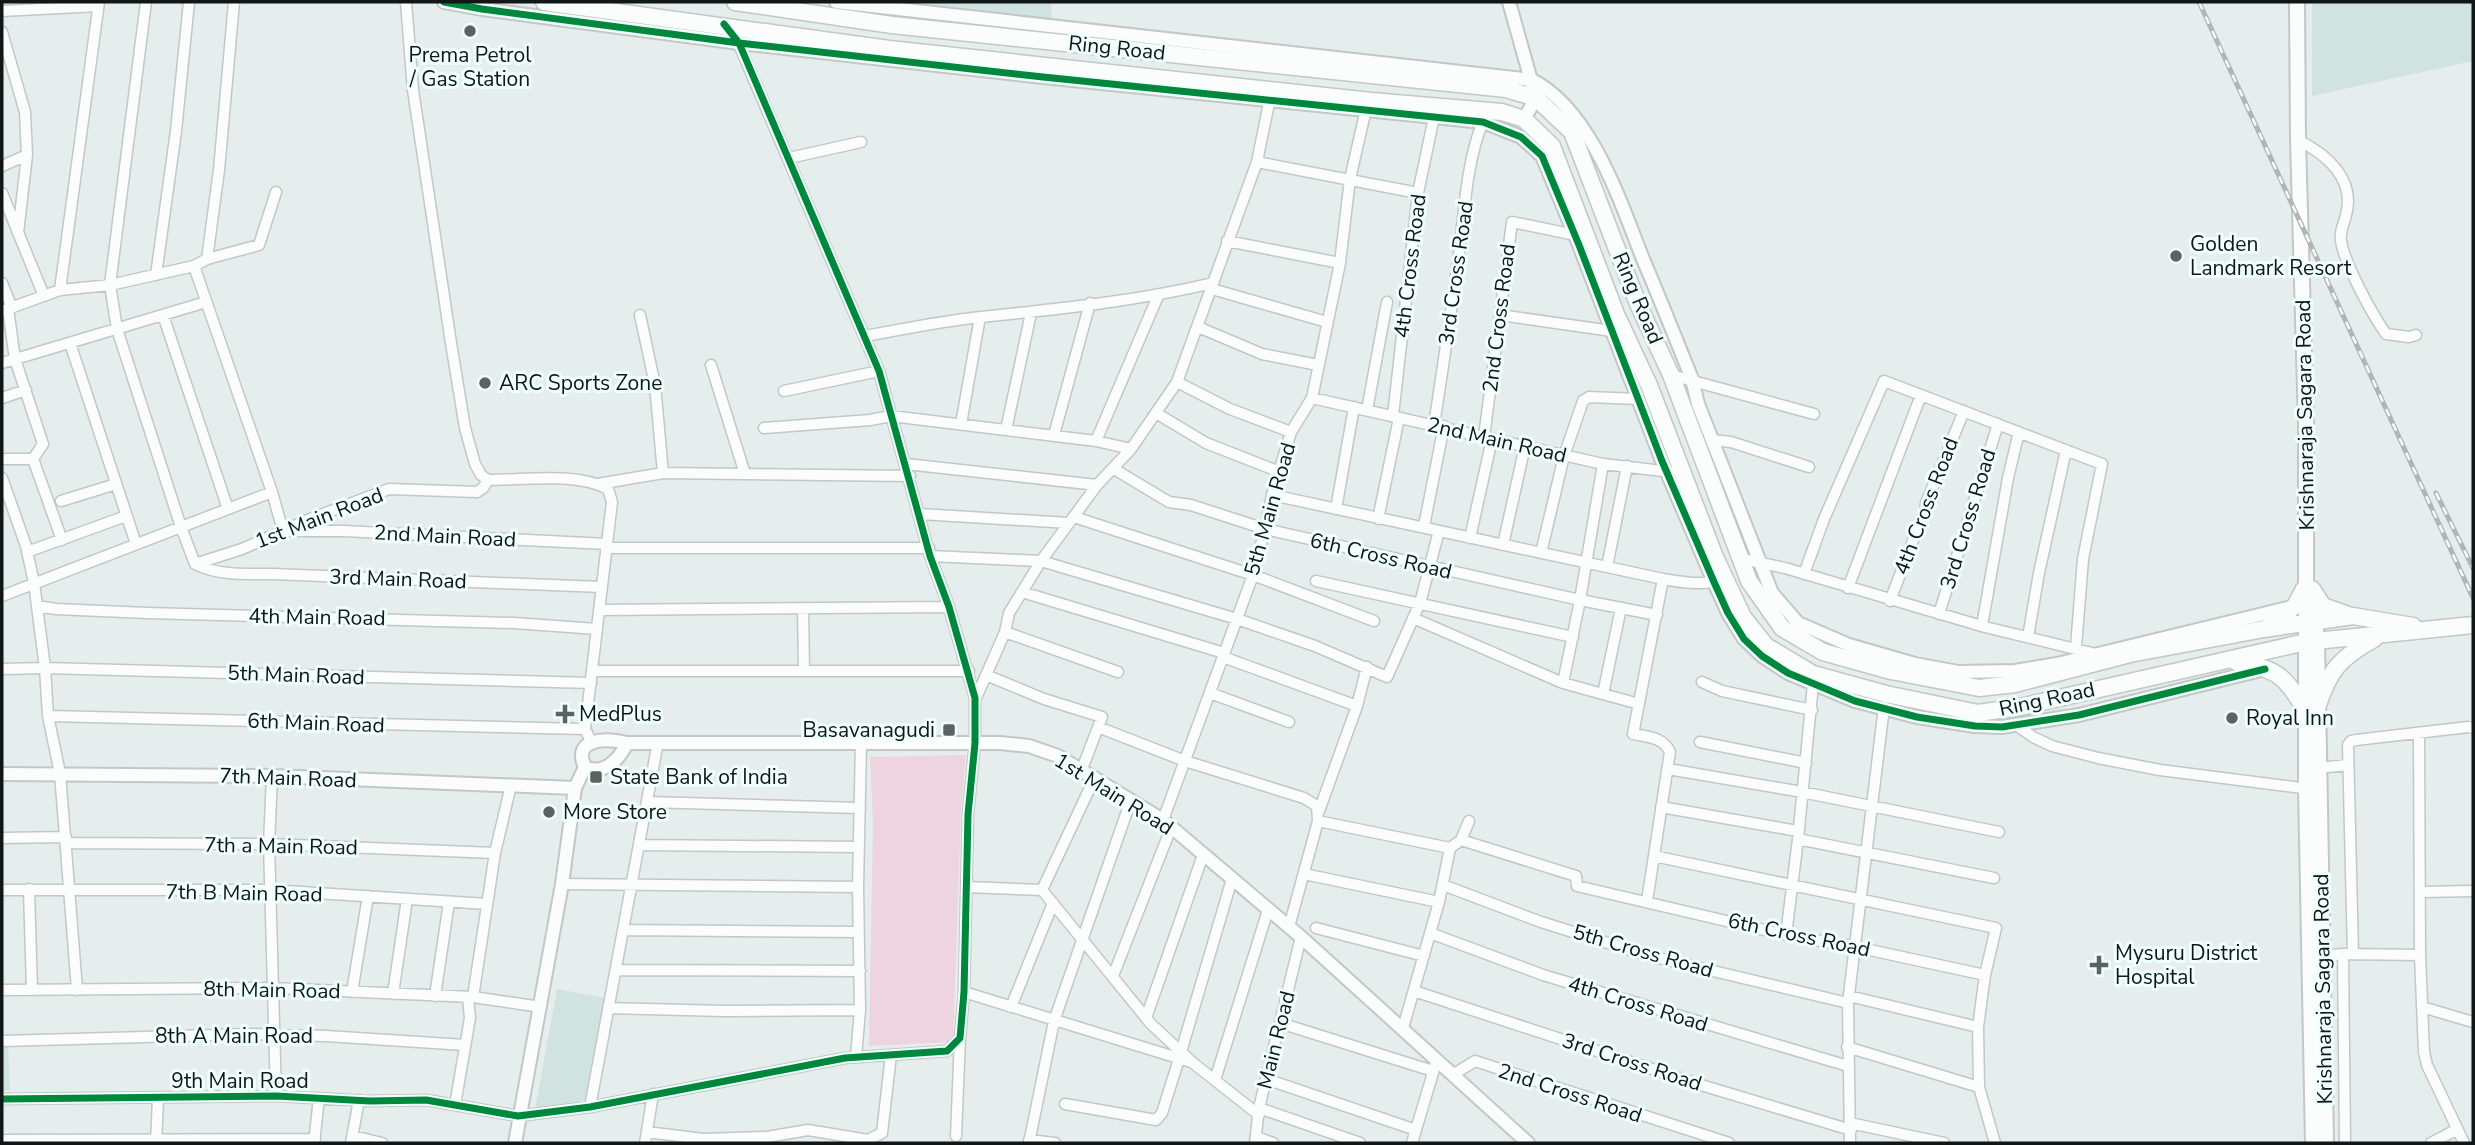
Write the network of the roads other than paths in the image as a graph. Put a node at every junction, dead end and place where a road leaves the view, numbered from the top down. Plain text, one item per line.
1 (146, 2) edge
2 (189, 2) edge
3 (234, 2) edge
4 (407, 2) edge
5 (444, 2) edge
6 (544, 2) edge
7 (735, 2) edge
8 (836, 2) edge
9 (1509, 2) edge
10 (2297, 2) edge
11 (98, 4) edge
12 (2, 10) edge
13 (724, 24) junction
14 (2, 32) edge
15 (739, 43) junction
16 (1532, 80) junction
17 (1270, 98) junction
18 (1536, 98) junction
19 (1366, 110) junction
20 (1434, 117) junction
21 (1524, 119) junction
22 (1483, 121) junction
23 (2298, 140) junction
24 (861, 142) dead end
25 (27, 156) junction
26 (789, 158) junction
27 (1257, 162) junction
28 (2, 166) edge
29 (1350, 179) junction
30 (276, 192) dead end
31 (2, 193) edge
32 (1418, 193) junction
33 (18, 233) junction
34 (1575, 235) junction
35 (1227, 241) junction
36 (207, 259) junction
37 (1340, 263) junction
38 (194, 266) junction
39 (156, 275) junction
40 (2, 283) edge
41 (110, 285) junction
42 (1213, 286) junction
43 (60, 290) junction
44 (44, 296) junction
45 (1158, 296) junction
46 (206, 302) junction
47 (1387, 302) dead end
48 (1090, 303) junction
49 (7, 309) edge
50 (1031, 313) junction
51 (163, 315) junction
52 (640, 315) dead end
53 (1500, 315) junction
54 (980, 317) junction
55 (1327, 322) junction
56 (1198, 327) junction
57 (117, 329) junction
58 (1612, 331) junction
59 (865, 335) junction
60 (2416, 335) dead end
61 (70, 343) junction
62 (15, 359) junction
63 (2, 363) edge
64 (712, 365) dead end
65 (1318, 365) junction
66 (879, 371) junction
67 (1671, 375) junction
68 (1692, 379) junction
69 (1177, 382) junction
70 (26, 390) junction
71 (784, 391) dead end
72 (1921, 395) junction
73 (2, 398) edge
74 (1312, 398) junction
75 (1639, 399) junction
76 (1354, 407) junction
77 (1367, 410) junction
78 (1964, 411) junction
79 (1156, 413) junction
80 (1814, 414) dead end
81 (891, 416) junction
82 (1396, 417) junction
83 (961, 424) junction
84 (1998, 424) junction
85 (1439, 425) junction
86 (764, 428) dead end
87 (1006, 430) junction
88 (1291, 432) junction
89 (2019, 432) junction
90 (1054, 435) junction
91 (1488, 438) junction
92 (1712, 440) junction
93 (1096, 441) junction
94 (1525, 446) junction
95 (1131, 449) junction
96 (2066, 450) junction
97 (1564, 456) junction
98 (33, 458) junction
99 (2, 459) edge
100 (906, 464) junction
101 (1603, 464) junction
102 (1627, 467) junction
103 (1809, 467) dead end
104 (1114, 469) junction
105 (1280, 472) junction
106 (1675, 472) junction
107 (663, 473) junction
108 (745, 474) junction
109 (910, 477) junction
110 (2, 478) edge
111 (488, 480) junction
112 (116, 484) junction
113 (598, 484) junction
114 (1097, 485) junction
115 (272, 492) junction
116 (1272, 495) junction
117 (61, 501) dead end
118 (228, 509) junction
119 (1336, 509) junction
120 (920, 514) junction
121 (126, 516) junction
122 (1378, 519) junction
123 (1727, 519) junction
124 (1072, 520) junction
125 (1703, 524) junction
126 (1423, 526) junction
127 (181, 527) junction
128 (1265, 529) junction
129 (283, 531) junction
130 (1439, 531) junction
131 (1470, 538) junction
132 (62, 540) junction
133 (136, 544) junction
134 (1503, 545) junction
135 (607, 546) junction
136 (27, 552) junction
137 (930, 552) junction
138 (1542, 553) junction
139 (1750, 560) junction
140 (1041, 561) junction
141 (1586, 562) junction
142 (195, 564) junction
143 (1430, 567) junction
144 (1607, 567) junction
145 (1253, 575) junction
146 (1804, 575) junction
147 (1663, 579) junction
148 (1719, 580) junction
149 (1316, 581) dead end
150 (34, 583) junction
151 (2308, 585) junction
152 (601, 587) junction
153 (1848, 588) junction
154 (1022, 593) junction
155 (2, 596) edge
156 (1580, 600) junction
157 (1890, 601) junction
158 (1420, 603) junction
159 (37, 606) junction
160 (2295, 606) junction
161 (948, 607) junction
162 (803, 608) junction
163 (1621, 608) junction
164 (599, 610) junction
165 (1939, 614) junction
166 (1657, 615) junction
167 (2353, 616) junction
168 (1413, 618) junction
169 (1237, 619) junction
170 (1374, 621) dead end
171 (2310, 623) junction
172 (2473, 625) edge
173 (1982, 626) junction
174 (597, 629) junction
175 (2264, 629) junction
176 (2436, 630) junction
177 (1005, 632) junction
178 (2382, 635) junction
179 (1573, 637) junction
180 (2028, 637) junction
181 (2311, 641) junction
182 (2076, 647) junction
183 (2096, 654) junction
184 (2130, 654) junction
185 (1223, 655) junction
186 (2230, 661) junction
187 (1367, 667) junction
188 (45, 668) junction
189 (2, 669) edge
190 (2265, 669) junction
191 (592, 671) junction
192 (804, 671) junction
193 (969, 671) junction
194 (1118, 672) dead end
195 (986, 675) junction
196 (1702, 682) dead end
197 (591, 683) junction
198 (1563, 683) junction
199 (1813, 684) junction
200 (1210, 693) junction
201 (1603, 694) junction
202 (975, 698) junction
203 (1639, 704) junction
204 (1357, 706) junction
205 (1884, 707) junction
206 (2311, 709) junction
207 (1812, 710) junction
208 (48, 716) junction
209 (1289, 722) dead end
210 (2016, 725) junction
211 (1098, 727) junction
212 (585, 729) junction
213 (2473, 729) edge
214 (2419, 734) junction
215 (591, 741) junction
216 (658, 742) junction
217 (627, 743) junction
218 (861, 743) junction
219 (975, 743) junction
220 (1700, 743) dead end
221 (1185, 761) junction
222 (1806, 763) junction
223 (2348, 765) junction
224 (585, 767) junction
225 (2318, 768) junction
226 (1083, 769) junction
227 (1668, 769) junction
228 (60, 773) junction
229 (2, 774) edge
230 (272, 776) junction
231 (1095, 777) junction
232 (511, 785) junction
233 (575, 788) junction
234 (2312, 789) junction
235 (1802, 792) junction
236 (1131, 800) junction
237 (647, 802) junction
238 (1871, 806) junction
239 (1661, 807) junction
240 (860, 808) junction
241 (1319, 816) junction
242 (1469, 821) dead end
243 (1167, 824) junction
244 (1999, 832) dead end
245 (1798, 835) junction
246 (2, 838) edge
247 (67, 840) junction
248 (1461, 841) junction
249 (270, 844) junction
250 (639, 845) junction
251 (859, 847) junction
252 (1450, 848) junction
253 (495, 852) junction
254 (1866, 853) junction
255 (1203, 855) junction
256 (1654, 856) junction
257 (1304, 874) junction
258 (1994, 878) dead end
259 (1232, 879) junction
260 (562, 884) junction
261 (1791, 884) junction
262 (1443, 885) junction
263 (631, 886) junction
264 (858, 887) junction
265 (966, 887) junction
266 (29, 889) junction
267 (70, 889) junction
268 (2, 890) edge
269 (270, 890) junction
270 (1042, 890) junction
271 (2473, 891) edge
272 (2420, 892) junction
273 (368, 897) junction
274 (407, 899) junction
275 (1861, 900) junction
276 (1647, 901) junction
277 (449, 902) junction
278 (1439, 902) junction
279 (1053, 903) junction
280 (487, 904) junction
281 (1268, 909) junction
282 (1289, 927) junction
283 (1316, 928) dead end
284 (623, 930) junction
285 (858, 932) junction
286 (1430, 933) junction
287 (1786, 935) junction
288 (1301, 937) junction
289 (1081, 939) junction
290 (1856, 947) junction
291 (2348, 954) junction
292 (2420, 955) junction
293 (1424, 956) junction
294 (2322, 956) junction
295 (615, 970) junction
296 (860, 971) junction
297 (1985, 975) junction
298 (1113, 976) junction
299 (272, 988) junction
300 (2, 990) edge
301 (32, 990) junction
302 (77, 990) junction
303 (1414, 991) junction
304 (352, 992) junction
305 (964, 992) junction
306 (393, 994) junction
307 (435, 996) junction
308 (471, 997) junction
309 (1848, 1000) junction
310 (541, 1007) junction
311 (1011, 1007) junction
312 (2422, 1007) junction
313 (608, 1008) junction
314 (860, 1010) junction
315 (1146, 1018) junction
316 (1054, 1021) junction
317 (2473, 1022) edge
318 (1280, 1023) junction
319 (1978, 1027) junction
320 (1403, 1028) junction
321 (273, 1035) junction
322 (960, 1038) junction
323 (2, 1041) edge
324 (465, 1045) junction
325 (1847, 1047) junction
326 (891, 1055) junction
327 (1180, 1055) junction
328 (856, 1056) junction
329 (1435, 1065) junction
330 (1848, 1066) junction
331 (1454, 1074) junction
332 (1266, 1079) junction
333 (1215, 1080) junction
334 (1979, 1087) junction
335 (653, 1094) junction
336 (276, 1096) junction
337 (319, 1098) junction
338 (2, 1099) edge
339 (158, 1099) junction
340 (359, 1100) junction
341 (1065, 1104) dead end
342 (455, 1105) junction
343 (590, 1107) junction
344 (1259, 1112) junction
345 (518, 1116) junction
346 (1850, 1126) junction
347 (1416, 1130) junction
348 (2456, 1130) junction
349 (647, 1132) junction
350 (956, 1136) dead end
351 (2, 1140) edge
352 (352, 1140) edge
353 (765, 1140) edge
354 (1256, 1140) edge
355 (156, 1141) edge
356 (314, 1141) edge
357 (703, 1141) edge
358 (1029, 1142) edge
359 (382, 1143) edge
360 (515, 1143) edge
361 (645, 1143) edge
362 (1055, 1143) edge
363 (1273, 1143) edge
364 (1360, 1143) edge
365 (1412, 1143) edge
366 (1528, 1143) edge
367 (1729, 1143) edge
368 (1850, 1143) edge
369 (1944, 1143) edge
370 (1995, 1143) edge
371 (2314, 1143) edge
372 (2326, 1143) edge
373 (2345, 1143) edge
374 (2431, 1143) edge
375 (2464, 1143) edge

1 - 41 street
2 - 39 street
3 - 36 street
4 - 111 street
5 - 15 street
6 - 13 highway, Ring Road
7 - 18 highway, Ring Road
8 - 16 street
9 - 16 street
10 - 23 main road, Krishnaraja Sagara Road
11 - 12 street
11 - 43 street
13 - 15 street
13 - 21 highway, Ring Road
14 - 25 street
15 - 17 street
15 - 26 street
16 - 18 street
16 - 68 street
17 - 19 street
17 - 27 street
18 - 21 street
18 - 67 highway, Ring Road
19 - 20 street
19 - 29 street, 5th Main Road
20 - 22 street
20 - 32 street, 4th Cross Road
21 - 106 highway, Ring Road
22 - 34 street
22 - 85 street, 3rd Cross Road
23 - 60 street
23 - 151 main road, Krishnaraja Sagara Road
24 - 26 street
25 - 28 street
25 - 33 street
26 - 59 street
27 - 29 street
27 - 35 street
29 - 32 street
29 - 37 street, 5th Main Road
30 - 36 street
31 - 33 street
32 - 82 street, 4th Cross Road
33 - 44 street
34 - 53 street, 2nd Cross Road
34 - 58 street
35 - 37 street
35 - 42 street
36 - 38 street
37 - 55 street, 5th Main Road
38 - 39 street
38 - 46 street
39 - 41 street
40 - 49 street
41 - 43 street
41 - 57 street
42 - 45 street
42 - 55 street
42 - 56 street
43 - 44 street
44 - 49 street
45 - 48 street
45 - 93 street
46 - 51 street
46 - 115 street
47 - 77 street
48 - 50 street
48 - 90 street
49 - 62 street
50 - 54 street
50 - 87 street
51 - 57 street
51 - 118 street
52 - 107 street
53 - 58 street
53 - 91 street, 2nd Cross Road
54 - 59 street
54 - 83 street
55 - 65 street, 5th Main Road
56 - 65 street
56 - 69 street
57 - 61 street
57 - 127 street
58 - 75 street
59 - 66 street
61 - 62 street
61 - 112 street
62 - 63 street
62 - 70 street
64 - 108 street
65 - 74 street, 5th Main Road
66 - 71 street
66 - 81 street
67 - 68 street
67 - 123 highway, Ring Road
68 - 80 street
68 - 92 street
69 - 79 street
69 - 88 street
70 - 73 street
70 - 98 street
72 - 78 street
72 - 146 street
72 - 153 street
74 - 76 street, 2nd Main Road
74 - 88 street, 5th Main Road
75 - 97 street
75 - 106 street
76 - 77 street, 2nd Main Road
76 - 119 street
77 - 82 street, 2nd Main Road
78 - 84 street
78 - 157 street, 4th Cross Road
79 - 95 street
79 - 105 street
81 - 83 street
81 - 86 street
81 - 100 street
82 - 85 street, 2nd Main Road
82 - 122 street, 4th Cross Road
83 - 87 street
84 - 89 street
84 - 165 street, 3rd Cross Road
85 - 91 street, 2nd Main Road
85 - 126 street, 3rd Cross Road
87 - 90 street
88 - 105 street, 5th Main Road
89 - 96 street
89 - 173 street
90 - 93 street
91 - 94 street, 2nd Main Road
91 - 131 street, 2nd Cross Road
92 - 103 street
92 - 139 street
93 - 95 street
94 - 97 street, 2nd Main Road
94 - 134 street
95 - 104 street
96 - 180 street
96 - 182 street
97 - 101 street, 2nd Main Road
97 - 138 street
98 - 99 street
98 - 132 street
100 - 109 street
100 - 114 street
101 - 102 street, 2nd Main Road
101 - 141 street
102 - 106 street, 2nd Main Road
102 - 144 street
104 - 114 street
104 - 128 street, 6th Cross Road
105 - 116 street, 5th Main Road
106 - 125 highway, Ring Road
106 - 148 street
107 - 108 street, 1st Main Road
107 - 113 street, 1st Main Road
108 - 109 street, 1st Main Road
109 - 120 street
110 - 136 street
111 - 113 street, 1st Main Road
111 - 129 street, 1st Main Road
112 - 117 street
112 - 121 street
113 - 135 street
114 - 124 street
115 - 118 street
115 - 129 street
116 - 119 street
116 - 128 street, 5th Main Road
118 - 127 street
119 - 122 street
120 - 124 street
120 - 137 street
121 - 132 street
121 - 133 street
122 - 126 street
123 - 125 highway
123 - 139 highway, Ring Road
124 - 140 street
124 - 145 street
125 - 148 highway, Ring Road
126 - 130 street
127 - 133 street
127 - 142 street
128 - 143 street, 6th Cross Road
128 - 145 street, 5th Main Road
129 - 135 street, 2nd Main Road
129 - 142 street, 1st Main Road
130 - 131 street
130 - 143 street
131 - 134 street
132 - 136 street
133 - 150 street
134 - 138 street
135 - 137 street, 2nd Main Road
135 - 152 street
136 - 150 street
137 - 140 street, 2nd Main Road
137 - 161 street
138 - 141 street
139 - 146 street
139 - 183 street
139 - 184 highway, Ring Road
140 - 154 street
140 - 169 street, 2nd Main Road
141 - 144 street
141 - 156 street
142 - 152 street, 3rd Main Road
143 - 156 street, 6th Cross Road
143 - 158 street
144 - 147 street
145 - 169 street, 5th Main Road
145 - 170 street
146 - 153 street
147 - 148 street
147 - 166 street
148 - 186 highway, Ring Road
148 - 199 street
149 - 158 street
150 - 155 street
150 - 159 street
151 - 160 highway
151 - 167 highway
151 - 171 main road, Krishnaraja Sagara Road
152 - 164 street
153 - 157 street
154 - 177 street
154 - 185 street
156 - 163 street, 6th Cross Road
156 - 179 street
157 - 165 street
158 - 168 street
158 - 179 street
159 - 174 street, 4th Main Road
159 - 188 street
160 - 175 highway
160 - 183 street
161 - 162 street
161 - 193 street
162 - 164 street
162 - 192 street
163 - 166 street, 6th Cross Road
163 - 201 street
164 - 174 street
165 - 173 street
166 - 203 street
167 - 171 highway, Ring Road
167 - 176 highway, Ring Road
168 - 187 street
168 - 198 street
169 - 185 street, 5th Main Road
169 - 187 street, 2nd Main Road
171 - 175 highway, Ring Road
171 - 181 main road, Krishnaraja Sagara Road
172 - 176 highway, Ring Road
173 - 180 street
174 - 191 street
175 - 184 highway, Ring Road
176 - 178 highway, Ring Road
177 - 194 street
177 - 195 street
178 - 181 highway, Ring Road
178 - 206 highway
179 - 198 street
180 - 182 street
181 - 186 highway, Ring Road
181 - 206 main road, Krishnaraja Sagara Road
182 - 183 street
183 - 184 street
185 - 200 street, 5th Main Road
185 - 204 street
186 - 190 highway
187 - 204 street
188 - 189 street, 5th Main Road
188 - 197 street, 5th Main Road
188 - 208 street
190 - 206 highway
190 - 210 street
191 - 192 street
191 - 197 street
192 - 193 street
193 - 202 street
195 - 202 street
195 - 211 street
196 - 207 street
197 - 212 street
198 - 201 street
199 - 205 street
199 - 207 street
200 - 209 street
200 - 221 street, 5th Main Road
201 - 203 street
202 - 219 street
203 - 227 street
204 - 241 street
205 - 210 street
205 - 238 street
206 - 225 main road, Krishnaraja Sagara Road
206 - 234 main road, Krishnaraja Sagara Road
207 - 222 street
208 - 212 street, 6th Main Road
208 - 228 street
210 - 234 street
211 - 221 street
211 - 226 street
212 - 215 street
213 - 214 street
214 - 223 street
214 - 272 street
215 - 217 street, 1st Main Road
215 - 224 street
216 - 217 street, 1st Main Road
216 - 218 street, 1st Main Road
216 - 237 street
217 - 224 street
218 - 219 street, 1st Main Road
218 - 240 street
219 - 226 street, 1st Main Road
219 - 265 street
220 - 222 street
221 - 241 street
221 - 243 street, 5th Main Road
222 - 235 street
223 - 225 street
223 - 291 street
224 - 233 street
225 - 234 main road, Krishnaraja Sagara Road
226 - 231 street, 1st Main Road
227 - 235 street
227 - 239 street
228 - 229 street, 7th Main Road
228 - 230 street, 7th Main Road
228 - 247 street
230 - 232 street, 7th Main Road
230 - 249 street
231 - 236 street, 1st Main Road
231 - 270 street
232 - 233 street, 7th Main Road
232 - 253 street
233 - 260 street
234 - 294 main road, Krishnaraja Sagara Road
234 - 371 main road, Krishnaraja Sagara Road
235 - 238 street
235 - 245 street
236 - 243 street, 1st Main Road
236 - 289 street
237 - 240 street
237 - 250 street
238 - 244 street
238 - 254 street
239 - 245 street
239 - 256 street
240 - 251 street
241 - 252 street
241 - 257 street
242 - 248 street
243 - 255 street, 1st Main Road
243 - 298 street, 5th Main Road
245 - 254 street
245 - 261 street
246 - 247 street, 7th a Main Road
247 - 249 street, 7th a Main Road
247 - 267 street
248 - 252 street
248 - 276 street, 6th Cross Road
249 - 253 street, 7th a Main Road
249 - 269 street
250 - 251 street
250 - 263 street
251 - 264 street
252 - 262 street
253 - 280 street
254 - 258 street
254 - 275 street
255 - 259 street, 1st Main Road
255 - 315 street
256 - 261 street
256 - 276 street
257 - 278 street
257 - 282 street
259 - 281 street, 1st Main Road
259 - 327 street
260 - 263 street
260 - 310 street
261 - 275 street
261 - 287 street
262 - 278 street
262 - 309 street, 5th Cross Road
263 - 264 street
263 - 284 street
264 - 285 street
265 - 270 street
265 - 305 street
266 - 267 street, 7th B Main Road
266 - 268 street, 7th B Main Road
266 - 301 street
267 - 269 street, 7th B Main Road
267 - 302 street
269 - 273 street, 7th B Main Road
269 - 299 street
270 - 279 street
271 - 272 street
272 - 292 street
273 - 274 street, 7th B Main Road
273 - 304 street
274 - 277 street, 7th B Main Road
274 - 306 street
275 - 290 street
275 - 297 street
276 - 287 street, 6th Cross Road
277 - 280 street, 7th B Main Road
277 - 307 street
278 - 286 street
279 - 289 street
279 - 311 street
280 - 308 street
281 - 282 street, 1st Main Road
281 - 333 street
282 - 288 street, 1st Main Road
283 - 293 street
284 - 285 street
284 - 295 street
285 - 296 street
286 - 293 street
286 - 330 street, 4th Cross Road
287 - 290 street, 6th Cross Road
288 - 318 street, Main Road
288 - 320 street, 1st Main Road
289 - 298 street
289 - 316 street
290 - 297 street, 6th Cross Road
290 - 309 street
291 - 292 street
291 - 294 street
291 - 373 street
292 - 312 street
293 - 303 street
294 - 372 main road, Krishnaraja Sagara Road
295 - 296 street
295 - 313 street
296 - 314 street
297 - 319 street
298 - 315 street
299 - 302 street, 8th Main Road
299 - 304 street, 8th Main Road
299 - 321 street
300 - 301 street, 8th Main Road
301 - 302 street, 8th Main Road
303 - 320 street
303 - 346 street, 3rd Cross Road
304 - 306 street, 8th Main Road
305 - 311 street
305 - 322 street
306 - 307 street, 8th Main Road
307 - 308 street, 8th Main Road
308 - 310 street, 8th Main Road
308 - 324 street
309 - 319 street, 5th Cross Road
309 - 325 street
310 - 345 street
311 - 316 street
312 - 317 street
312 - 348 street
313 - 314 street
313 - 343 street
314 - 328 street
315 - 327 street
316 - 327 street
316 - 358 street
318 - 329 street
318 - 332 street, Main Road
319 - 334 street
320 - 329 street, 1st Main Road
321 - 323 street, 8th A Main Road
321 - 324 street, 8th A Main Road
321 - 336 street
322 - 326 street, 9th Main Road
322 - 350 street
324 - 342 street
325 - 330 street
325 - 334 street
326 - 328 street, 9th Main Road
326 - 353 street
327 - 333 street
327 - 341 street
328 - 335 street, 9th Main Road
329 - 331 street, 1st Main Road
329 - 347 street
330 - 346 street
331 - 366 street, 1st Main Road
331 - 367 street, 2nd Cross Road
332 - 344 street, Main Road
332 - 347 street
333 - 344 street
334 - 370 street
335 - 343 street, 9th Main Road
335 - 349 street
336 - 337 street, 9th Main Road
336 - 339 street, 9th Main Road
337 - 340 street, 9th Main Road
337 - 356 street
338 - 339 street, 9th Main Road
339 - 355 street
340 - 342 street, 9th Main Road
340 - 352 street
342 - 345 street, 9th Main Road
343 - 345 street, 9th Main Road
344 - 354 street, Main Road
344 - 364 street
345 - 360 street
346 - 368 street
346 - 369 street, 3rd Cross Road
347 - 365 street
348 - 374 street
348 - 375 street
349 - 357 street
349 - 361 street
351 - 355 street
352 - 359 street
353 - 357 street
354 - 363 street
355 - 356 street
358 - 362 street

